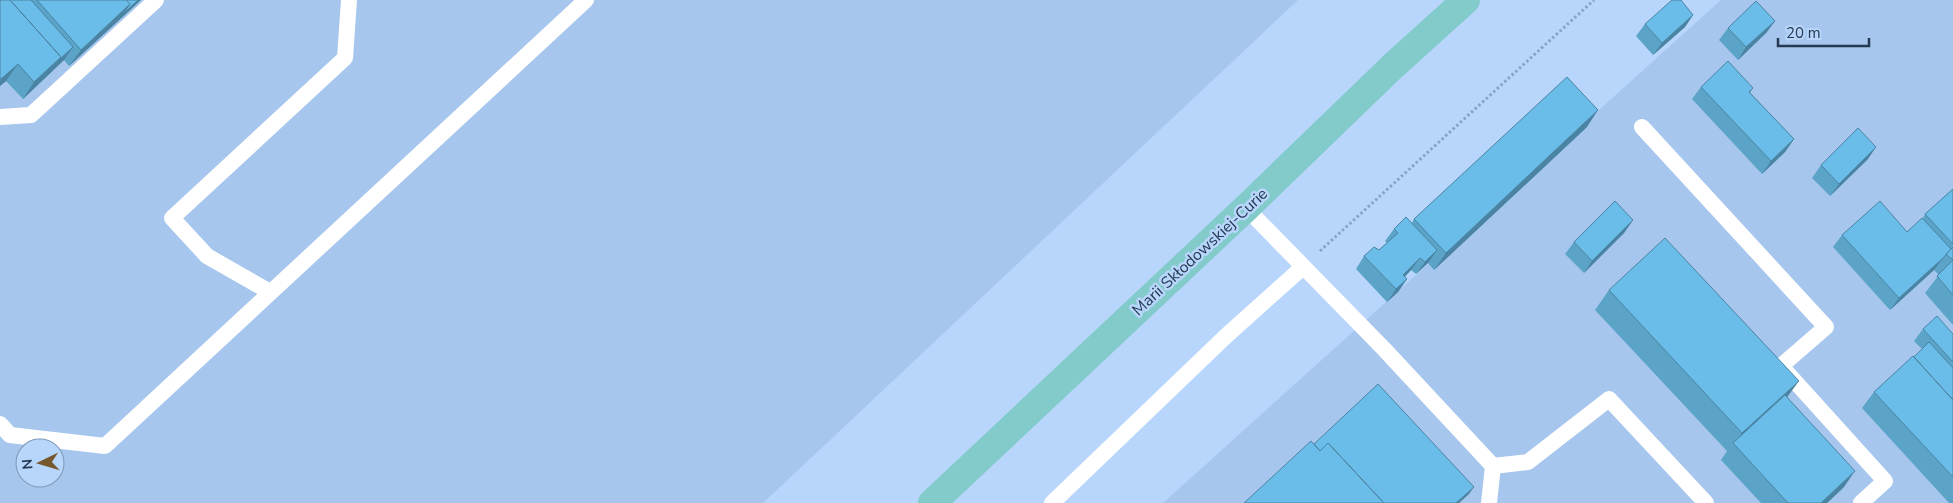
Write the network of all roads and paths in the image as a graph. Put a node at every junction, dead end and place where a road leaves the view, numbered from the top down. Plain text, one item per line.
1 (156, 0) edge
2 (349, 0) edge
3 (586, 0) edge
4 (1466, 0) edge
5 (1594, 0) edge
6 (0, 117) edge
7 (1642, 127) dead end
8 (1246, 208) junction
9 (1303, 267) junction
10 (270, 292) junction
11 (1768, 352) edge
12 (1781, 366) junction
13 (0, 424) edge
14 (1494, 466) junction
15 (932, 503) edge
16 (1052, 503) edge
17 (1489, 503) edge
18 (1706, 503) edge
19 (1861, 503) edge

1 - 6 lane
2 - 10 lane
3 - 10 lane
4 - 8 main road, Marii Skłodowskiej-Curie
5 - 9 path
7 - 12 lane
8 - 9 lane
8 - 15 main road, Marii Skłodowskiej-Curie
9 - 14 lane
9 - 16 lane
10 - 13 lane
11 - 12 lane
12 - 19 lane
14 - 17 lane
14 - 18 lane

